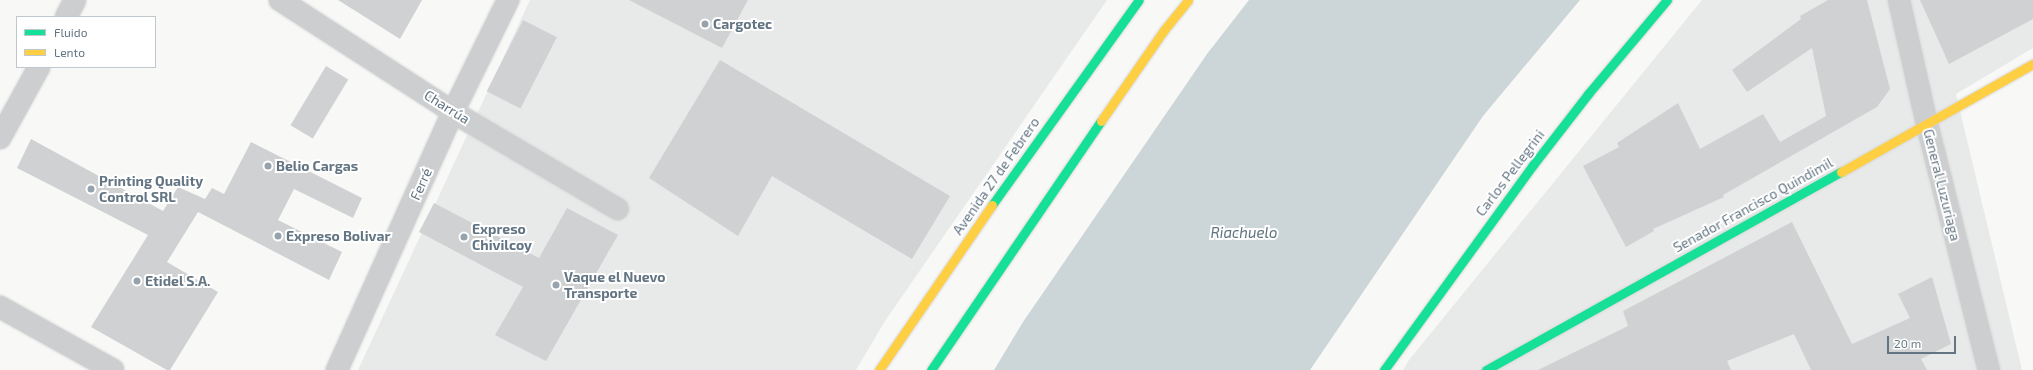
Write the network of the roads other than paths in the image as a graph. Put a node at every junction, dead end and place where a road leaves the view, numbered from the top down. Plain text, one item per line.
1 (75, 0) edge
2 (280, 0) edge
3 (508, 0) edge
4 (1139, 0) edge
5 (1188, 0) edge
6 (1667, 0) edge
7 (1899, 0) edge
8 (67, 16) edge
9 (2033, 64) edge
10 (38, 68) edge
11 (454, 112) junction
12 (1927, 124) junction
13 (0, 138) edge
14 (618, 209) dead end
15 (0, 307) edge
16 (113, 370) edge
17 (337, 370) edge
18 (879, 370) edge
19 (931, 370) edge
20 (1384, 370) edge
21 (1486, 370) edge
22 (1989, 370) edge

1 - 8 street
2 - 11 street, Charrúa
3 - 11 street, Ferré
4 - 18 main road, Avenida 27 de Febrero
5 - 19 main road
6 - 20 main road, Carlos Pellegrini
7 - 12 street, General Luzuriaga
9 - 12 main road, Senador Francisco Quindimil
10 - 13 street
11 - 14 street, Charrúa
11 - 17 street, Ferré
12 - 21 main road, Senador Francisco Quindimil
12 - 22 street, General Luzuriaga
15 - 16 street

